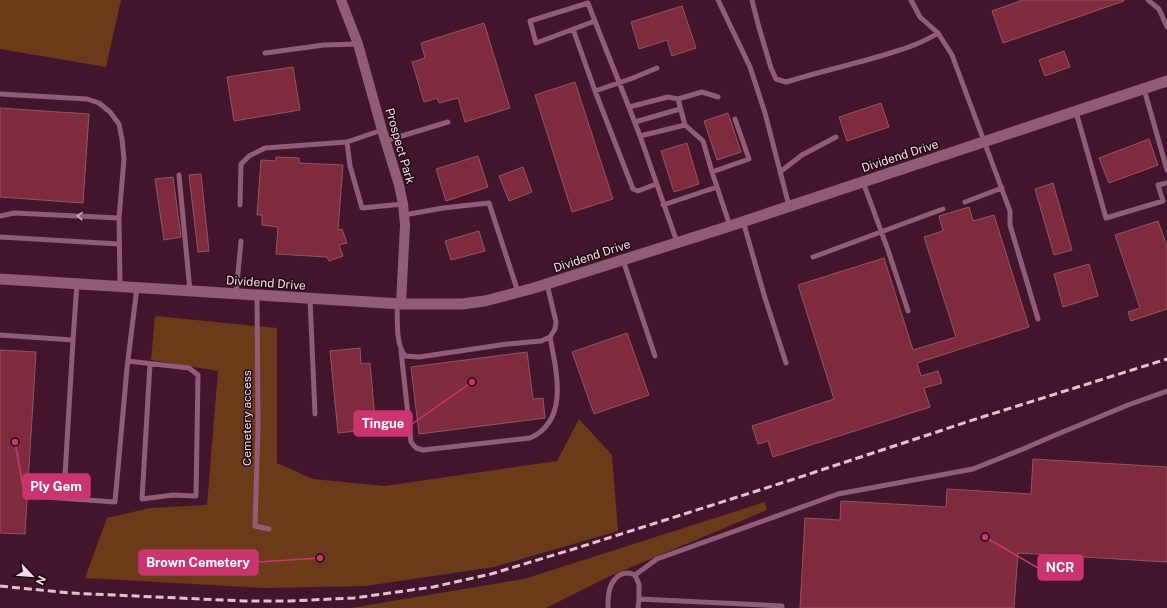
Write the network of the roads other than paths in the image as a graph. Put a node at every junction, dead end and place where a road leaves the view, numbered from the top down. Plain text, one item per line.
1 (341, 0) edge
2 (718, 0) edge
3 (752, 0) edge
4 (911, 0) edge
5 (1148, 0) edge
6 (595, 21) junction
7 (1167, 27) edge
8 (573, 29) junction
9 (938, 33) junction
10 (358, 44) junction
11 (265, 53) dead end
12 (656, 68) dead end
13 (1167, 80) edge
14 (620, 82) junction
15 (1144, 88) junction
16 (595, 91) junction
17 (0, 94) edge
18 (718, 97) dead end
19 (678, 99) junction
20 (629, 107) junction
21 (680, 109) junction
22 (1075, 111) junction
23 (735, 119) dead end
24 (448, 122) dead end
25 (635, 122) junction
26 (684, 125) junction
27 (382, 130) junction
28 (640, 136) junction
29 (836, 137) dead end
30 (385, 141) junction
31 (347, 142) junction
32 (984, 142) junction
33 (1167, 170) edge
34 (712, 172) junction
35 (780, 172) junction
36 (179, 175) dead end
37 (863, 182) junction
38 (1167, 183) edge
39 (656, 184) junction
40 (717, 186) junction
41 (1002, 188) junction
42 (965, 202) dead end
43 (240, 204) dead end
44 (403, 204) junction
45 (663, 205) junction
46 (789, 206) junction
47 (943, 209) dead end
48 (404, 215) junction
49 (0, 216) edge
50 (119, 218) junction
51 (743, 220) junction
52 (730, 226) junction
53 (881, 232) junction
54 (0, 236) edge
55 (241, 241) dead end
56 (677, 242) junction
57 (119, 244) junction
58 (813, 257) dead end
59 (623, 259) junction
60 (0, 279) edge
61 (77, 283) junction
62 (547, 284) junction
63 (120, 286) junction
64 (137, 288) junction
65 (190, 291) junction
66 (518, 292) junction
67 (236, 294) junction
68 (257, 295) junction
69 (310, 299) junction
70 (399, 304) junction
71 (908, 311) dead end
72 (1038, 319) dead end
73 (0, 335) edge
74 (550, 337) junction
75 (73, 340) junction
76 (401, 351) junction
77 (655, 356) dead end
78 (128, 361) junction
79 (786, 363) dead end
80 (150, 364) junction
81 (1167, 391) edge
82 (315, 414) dead end
83 (65, 476) dead end
84 (31, 496) dead end
85 (269, 529) dead end
86 (635, 575) junction
87 (638, 599) junction
88 (608, 608) edge
89 (638, 608) edge
90 (782, 608) edge

1 - 10 street, Prospect Park
2 - 35 lane
3 - 9 lane
4 - 9 lane
5 - 7 lane
6 - 8 lane
6 - 8 lane
6 - 14 lane
8 - 16 lane
9 - 32 lane
10 - 11 lane
10 - 27 street, Prospect Park
12 - 14 lane
13 - 15 street, Dividend Drive
14 - 16 lane
14 - 20 lane
15 - 22 street, Dividend Drive
15 - 33 lane
16 - 39 lane
17 - 50 lane
18 - 19 lane
19 - 20 lane
19 - 21 lane
20 - 25 lane
21 - 25 lane
21 - 26 lane
22 - 32 street, Dividend Drive
22 - 38 lane
23 - 34 lane
24 - 30 lane
25 - 28 lane
26 - 28 lane
26 - 34 lane
27 - 30 street, Prospect Park
27 - 31 lane
28 - 39 lane
29 - 35 lane
30 - 44 street, Prospect Park
31 - 43 lane
31 - 44 lane
32 - 37 street, Dividend Drive
32 - 41 lane
34 - 40 lane
35 - 46 lane
36 - 65 lane
37 - 46 street, Dividend Drive
37 - 53 lane
39 - 45 lane
40 - 45 lane
40 - 52 lane
41 - 42 lane
41 - 72 lane
44 - 48 street, Prospect Park
45 - 56 lane
46 - 51 street, Dividend Drive
47 - 53 lane
48 - 66 lane
48 - 70 street, Prospect Park
50 -> 49 lane
50 - 57 lane
51 - 52 street, Dividend Drive
51 - 79 lane
52 - 56 street, Dividend Drive
53 - 58 lane
53 - 71 lane
54 - 57 lane
55 - 67 lane
56 - 59 street, Dividend Drive
57 - 63 lane
59 - 62 street, Dividend Drive
59 - 77 lane
60 - 61 street, Dividend Drive
61 - 63 street, Dividend Drive
61 - 75 lane
62 - 66 street, Dividend Drive
62 - 74 lane
63 - 64 street, Dividend Drive
64 - 65 street, Dividend Drive
64 - 78 lane
65 - 67 street, Dividend Drive
66 - 70 street, Dividend Drive
67 - 68 street, Dividend Drive
68 - 69 street, Dividend Drive
68 - 85 lane, Cemetery access
69 - 70 street, Dividend Drive
69 - 82 lane
70 - 76 lane
73 - 75 lane
74 - 76 lane
74 - 76 lane
75 - 83 lane
78 - 80 lane
78 - 84 lane
80 - 80 lane
81 - 86 lane
86 - 87 lane
86 - 88 lane
87 - 89 lane
87 - 90 lane

